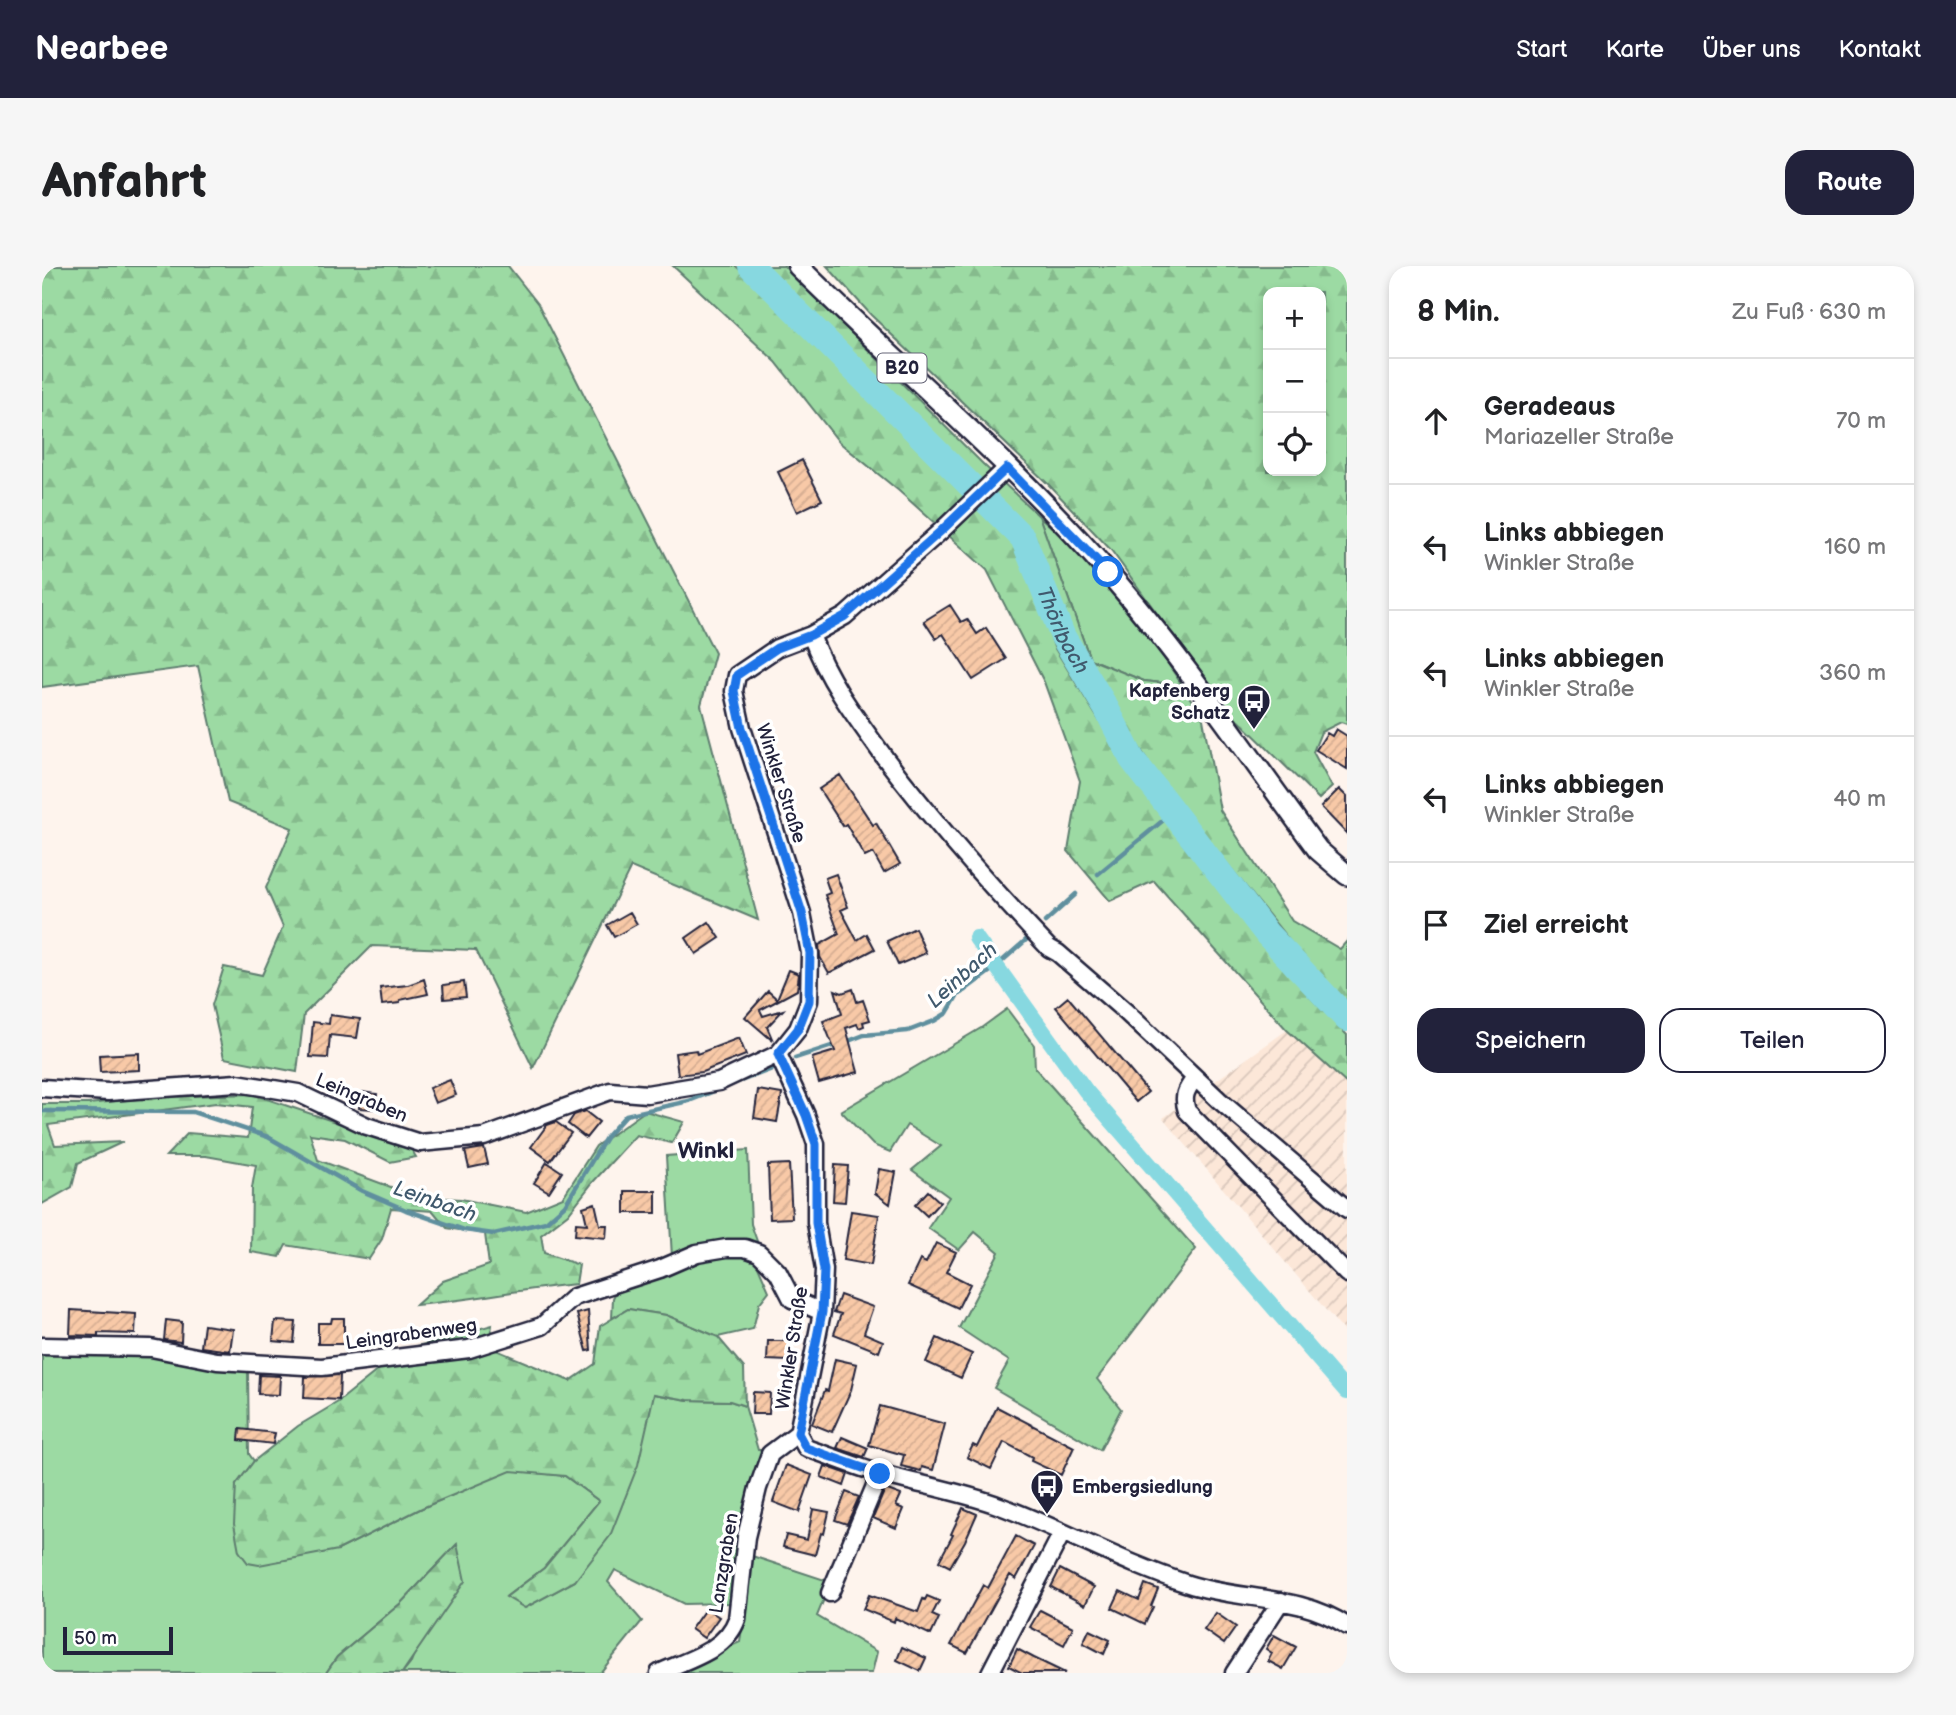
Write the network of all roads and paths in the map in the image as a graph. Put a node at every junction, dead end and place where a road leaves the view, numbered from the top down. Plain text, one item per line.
1 (798, 266) edge
2 (1004, 470) junction
3 (811, 635) junction
4 (1347, 875) edge
5 (778, 1054) junction
6 (1195, 1078) junction
7 (42, 1088) edge
8 (1347, 1209) edge
9 (1347, 1274) edge
10 (822, 1312) junction
11 (42, 1346) edge
12 (798, 1433) junction
13 (880, 1474) junction
14 (1062, 1534) junction
15 (830, 1593) dead end
16 (1281, 1601) junction
17 (1347, 1626) edge
18 (659, 1673) edge
19 (990, 1673) edge
20 (1234, 1673) edge

1 - 2 main road, B20
2 - 3 street, Winkler Straße
2 - 4 main road, B20
3 - 5 street, Winkler Straße
3 - 6 street
5 - 7 street, Leingraben
5 - 10 street, Winkler Straße
6 - 8 street
6 - 9 street
10 - 11 street, Leingrabenweg
10 - 12 street, Winkler Straße
12 - 13 street, Winkler Straße
12 - 18 street, Lanzgraben
13 - 14 street, Winkler Straße
13 - 15 street
14 - 16 street, Winkler Straße
14 - 19 street
16 - 17 street, Winkler Straße
16 - 20 street

